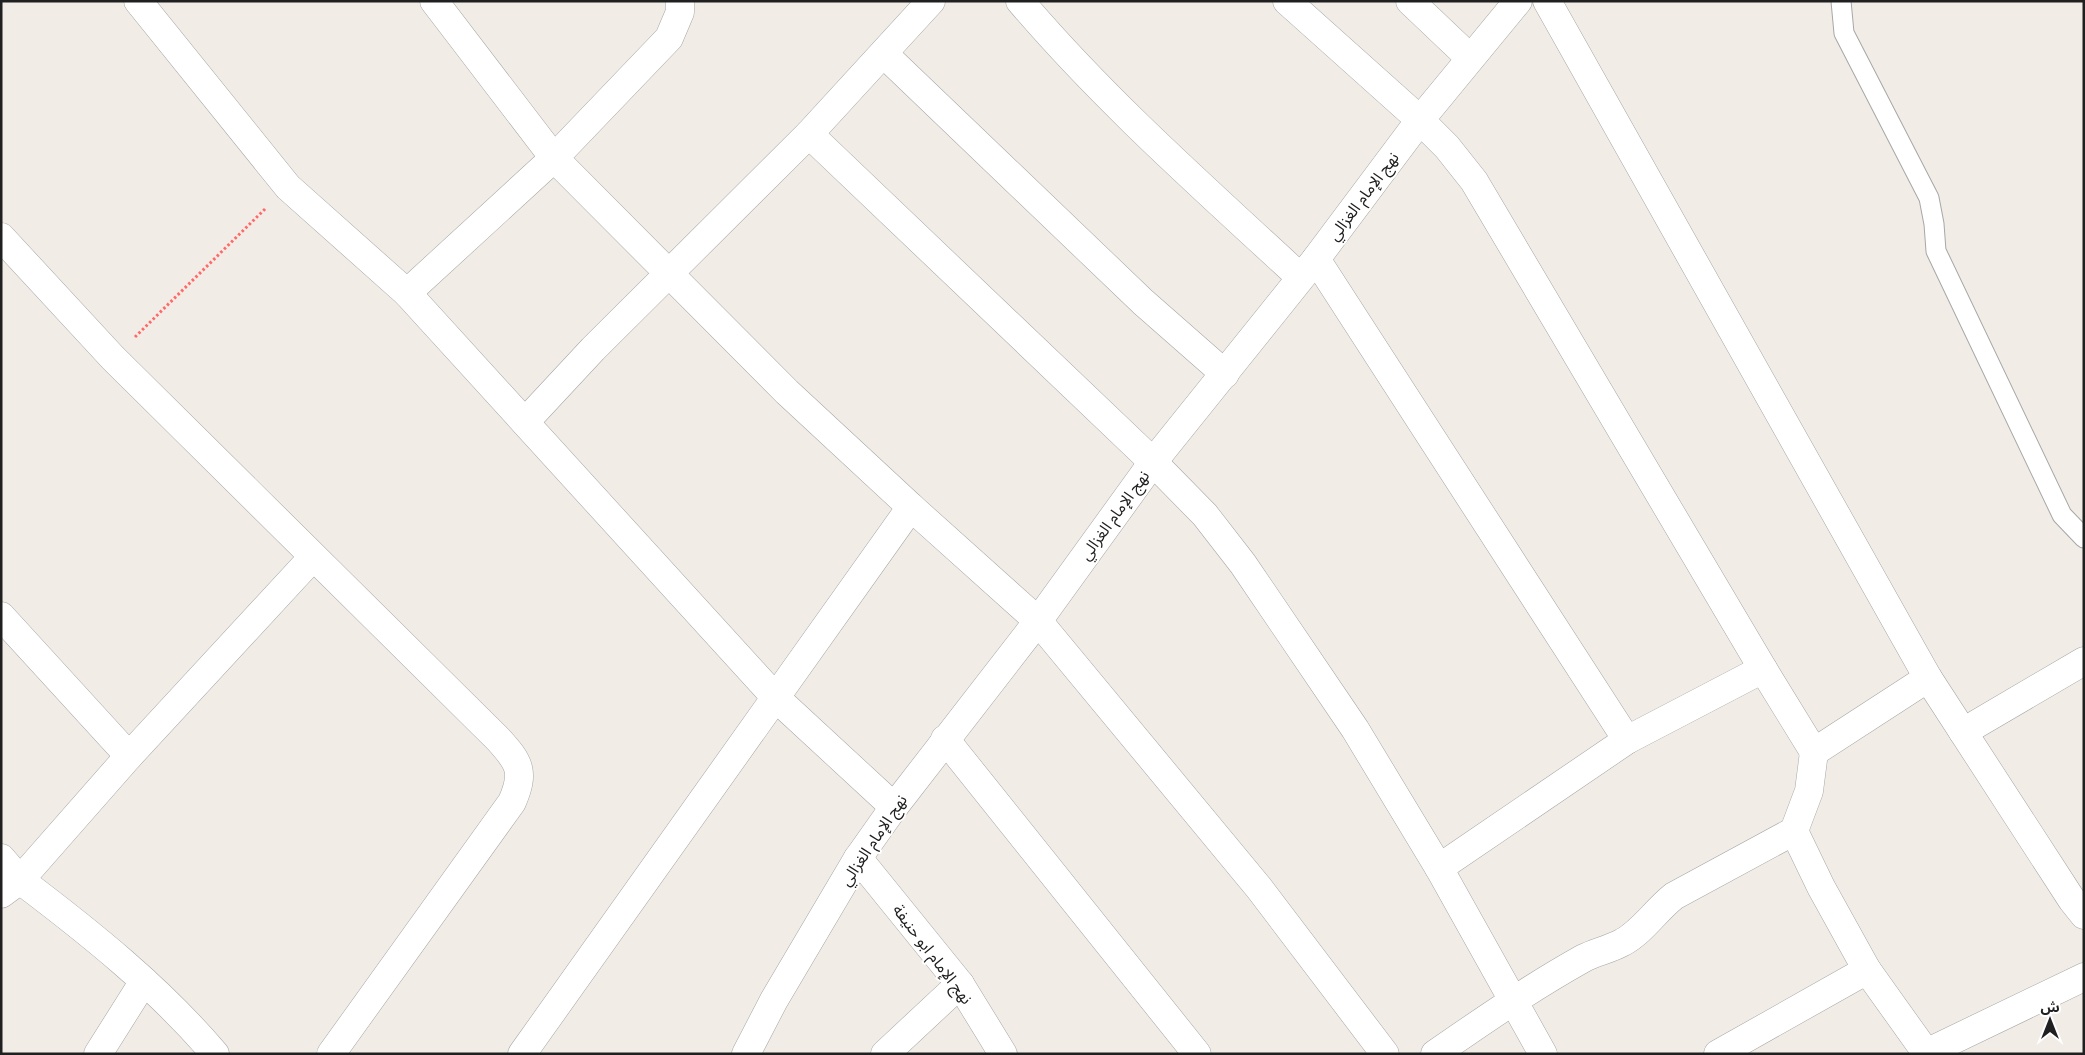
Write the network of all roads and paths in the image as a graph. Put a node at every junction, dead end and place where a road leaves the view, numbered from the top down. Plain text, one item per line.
1 (138, 1) edge
2 (434, 1) edge
3 (680, 1) edge
4 (931, 1) edge
5 (1020, 1) edge
6 (1287, 1) edge
7 (1410, 1) edge
8 (1518, 1) edge
9 (1547, 1) edge
10 (1841, 1) edge
11 (884, 54) junction
12 (1470, 58) junction
13 (1420, 120) junction
14 (809, 134) junction
15 (554, 158) junction
16 (288, 187) junction
17 (1, 238) edge
18 (1308, 268) junction
19 (669, 275) junction
20 (408, 293) junction
21 (113, 358) junction
22 (1225, 374) junction
23 (524, 422) junction
24 (1153, 462) junction
25 (911, 507) junction
26 (2084, 538) edge
27 (313, 557) junction
28 (1, 616) edge
29 (1038, 621) junction
30 (2084, 661) edge
31 (1763, 669) junction
32 (1928, 678) junction
33 (776, 698) junction
34 (1963, 732) junction
35 (945, 739) junction
36 (1627, 740) junction
37 (1814, 752) junction
38 (129, 756) junction
39 (894, 807) junction
40 (1794, 831) junction
41 (1, 858) edge
42 (858, 858) junction
43 (1439, 868) junction
44 (11, 887) edge
45 (2084, 915) edge
46 (1868, 970) junction
47 (2084, 977) edge
48 (144, 981) junction
49 (960, 984) junction
50 (1513, 1000) junction
51 (1927, 1053) edge
52 (98, 1054) edge
53 (216, 1054) edge
54 (331, 1054) edge
55 (522, 1054) edge
56 (746, 1054) edge
57 (885, 1054) edge
58 (1003, 1054) edge
59 (1197, 1054) edge
60 (1385, 1054) edge
61 (1435, 1054) edge
62 (1543, 1054) edge
63 (1718, 1054) edge

1 - 16 street
2 - 15 street
3 - 15 street
4 - 11 street
5 - 18 street
6 - 13 street
7 - 12 street
8 - 12 street, نهج الإمام الغزالي
9 - 32 street
10 - 26 lane
11 - 14 street
11 - 22 street
12 - 13 street, نهج الإمام الغزالي
13 - 18 street, نهج الإمام الغزالي
13 - 31 street
14 - 19 street
14 - 24 street
15 - 19 street
15 - 20 street
16 - 20 street
16 - 21 path
17 - 21 street
18 - 22 street, نهج الإمام الغزالي
18 - 36 street
19 - 23 street
19 - 25 street
20 - 23 street
21 - 27 street
22 - 24 street, نهج الإمام الغزالي
23 - 33 street
24 - 29 street, نهج الإمام الغزالي
24 - 43 street
25 - 29 street
25 - 33 street
27 - 38 street
27 - 54 street
28 - 38 street
29 - 35 street, نهج الإمام الغزالي
29 - 60 street
30 - 34 street
31 - 36 street
31 - 37 street
32 - 34 street
32 - 37 street
33 - 39 street
33 - 55 street
34 - 45 street
35 - 39 street, نهج الإمام الغزالي
35 - 59 street
36 - 43 street
37 - 40 street
38 - 44 street
39 - 42 street, نهج الإمام الغزالي
40 - 46 street
40 - 50 street
41 - 44 street
42 - 49 street, نهج الإمام ابو حنيفة
42 - 56 street, نهج الإمام الغزالي
43 - 50 street
44 - 48 street
46 - 51 street
46 - 63 street
47 - 51 street
48 - 52 street
48 - 53 street
49 - 57 street
49 - 58 street, نهج الإمام ابو حنيفة
50 - 61 street
50 - 62 street

